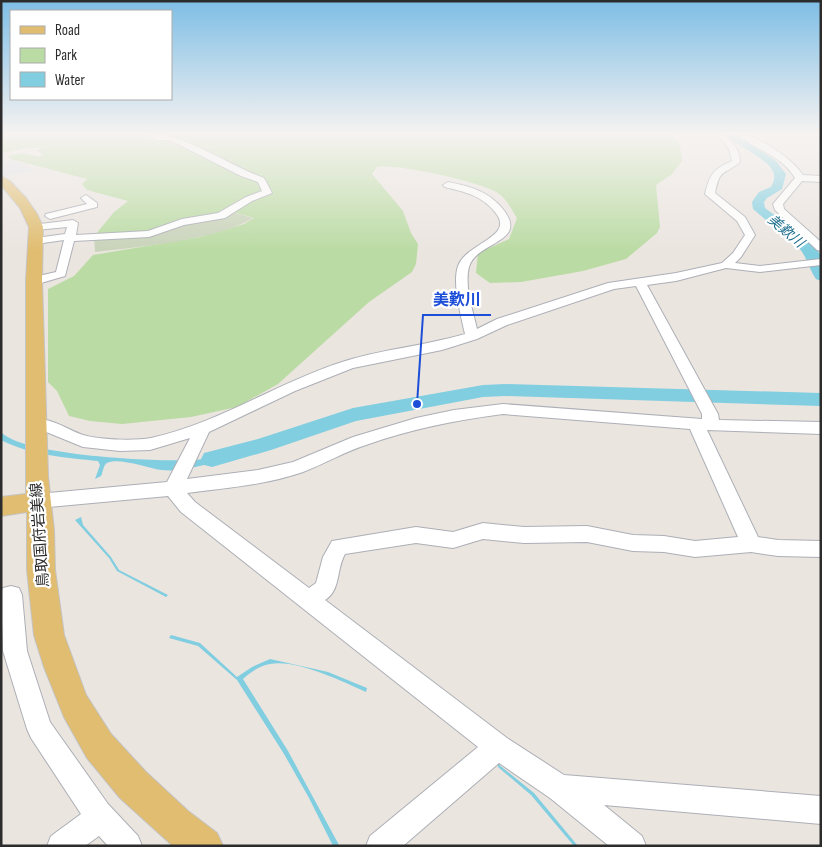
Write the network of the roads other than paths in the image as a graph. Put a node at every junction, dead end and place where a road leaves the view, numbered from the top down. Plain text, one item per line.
1 (241, 173) edge
2 (718, 173) edge
3 (797, 173) edge
4 (800, 178) junction
5 (1, 179) edge
6 (821, 179) edge
7 (448, 185) dead end
8 (86, 198) dead end
9 (36, 229) junction
10 (70, 237) junction
11 (821, 248) edge
12 (821, 262) edge
13 (726, 265) junction
14 (34, 281) junction
15 (640, 282) junction
16 (472, 336) junction
17 (706, 421) junction
18 (203, 428) junction
19 (821, 428) edge
20 (35, 430) junction
21 (37, 489) junction
22 (173, 489) junction
23 (1, 507) edge
24 (750, 544) junction
25 (821, 549) edge
26 (11, 595) dead end
27 (308, 600) junction
28 (498, 747) junction
29 (560, 788) junction
30 (821, 810) edge
31 (100, 817) junction
32 (61, 846) edge
33 (128, 846) edge
34 (204, 846) edge
35 (380, 846) edge
36 (632, 846) edge

1 - 10 street
2 - 13 street
3 - 4 street
4 - 6 street
4 - 11 street
5 - 9 main road
7 - 16 street
8 - 9 street
9 - 10 street
9 - 14 main road, 鳥取国府岩美線
10 - 14 street
12 - 13 street
13 - 15 street
14 - 20 main road, 鳥取国府岩美線
15 - 16 street
15 - 17 street
16 - 18 street
17 - 19 street
17 - 22 street
17 - 24 street
18 - 20 street
18 - 22 street
20 - 21 main road, 鳥取国府岩美線
21 - 22 street
21 - 23 main road
21 - 34 main road, 鳥取国府岩美線
22 - 27 street
24 - 25 street
24 - 27 street
26 - 31 street
27 - 28 street
28 - 29 street
28 - 35 street
29 - 30 street
29 - 36 street
31 - 32 street
31 - 33 street

